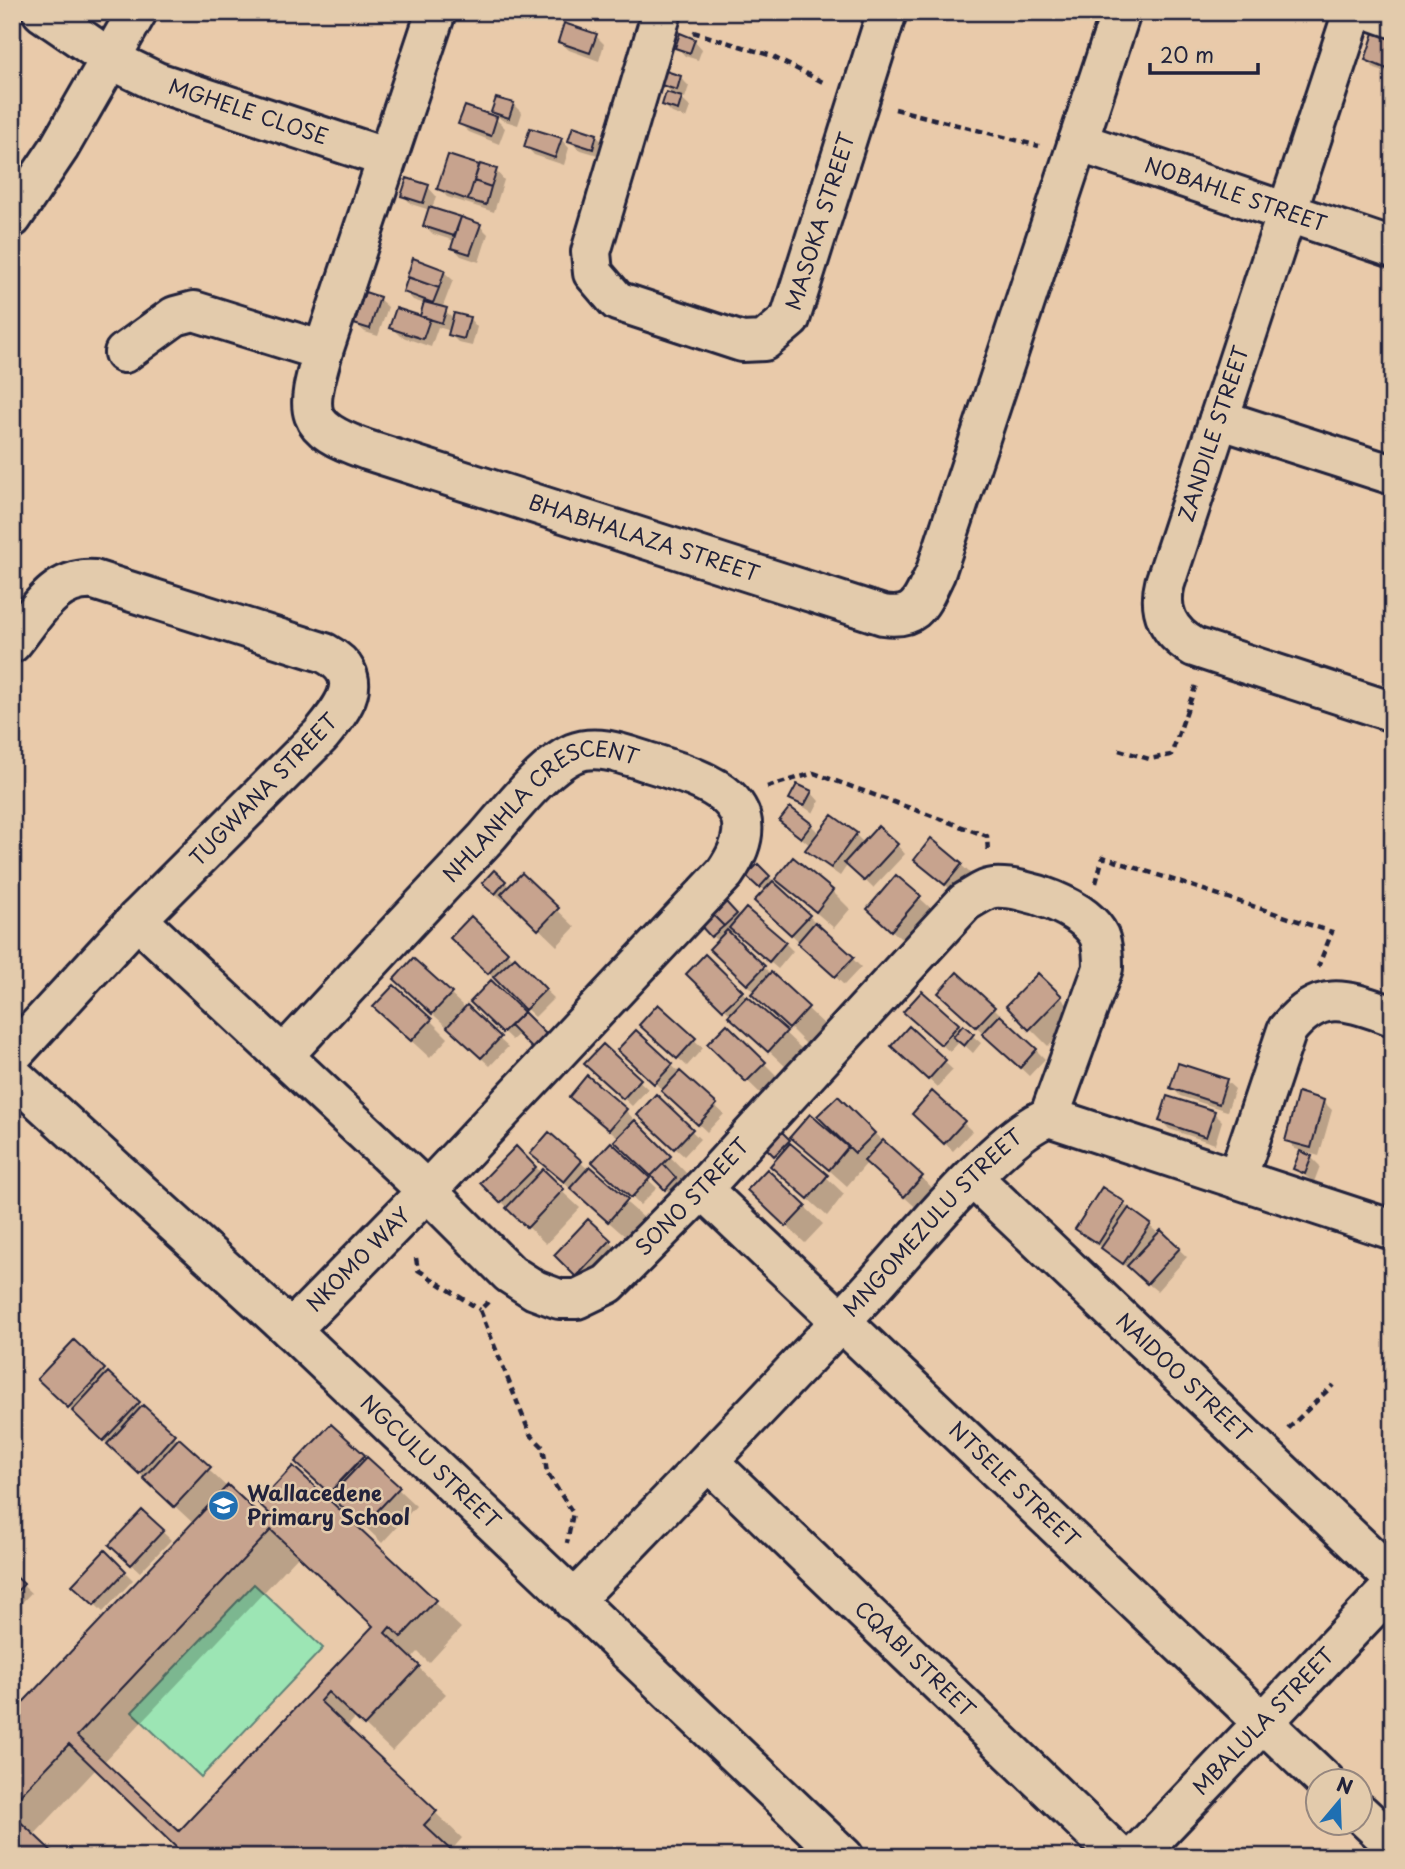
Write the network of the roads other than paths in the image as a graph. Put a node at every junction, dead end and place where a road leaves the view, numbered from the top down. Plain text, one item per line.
1 (42, 12) edge
2 (137, 12) edge
3 (436, 12) edge
4 (887, 12) edge
5 (1121, 12) edge
6 (1353, 12) edge
7 (1376, 12) edge
8 (660, 17) edge
9 (1393, 18) edge
10 (112, 60) junction
11 (1076, 148) junction
12 (387, 158) junction
13 (1287, 212) junction
14 (12, 218) edge
15 (1393, 248) edge
16 (323, 351) junction
17 (124, 354) dead end
18 (1219, 419) junction
19 (1393, 475) edge
20 (12, 643) edge
21 (1393, 712) edge
22 (137, 919) junction
23 (1393, 1016) edge
24 (12, 1055) edge
25 (283, 1056) junction
26 (12, 1076) edge
27 (1049, 1117) junction
28 (974, 1178) junction
29 (1237, 1179) junction
30 (702, 1189) junction
31 (418, 1201) junction
32 (1393, 1230) edge
33 (841, 1321) junction
34 (291, 1330) junction
35 (709, 1462) junction
36 (1393, 1578) edge
37 (1393, 1586) edge
38 (573, 1601) junction
39 (1263, 1721) junction
40 (1312, 1768) edge
41 (1374, 1826) edge
42 (1393, 1844) edge
43 (844, 1857) edge
44 (1119, 1857) edge
45 (1135, 1857) edge

1 - 10 street, MGHELE CLOSE
2 - 10 street
3 - 12 street, BHABHALAZA STREET
4 - 8 street, MASOKA STREET
5 - 11 street
6 - 13 street, ZANDILE STREET
7 - 9 street
10 - 12 street, MGHELE CLOSE
10 - 14 street
11 - 13 street, NOBAHLE STREET
11 - 16 street, BHABHALAZA STREET
12 - 16 street, BHABHALAZA STREET
13 - 15 street, NOBAHLE STREET
13 - 18 street, ZANDILE STREET
16 - 17 street
18 - 19 street
18 - 21 street, ZANDILE STREET
20 - 22 street, TUGWANA STREET
22 - 24 street, TUGWANA STREET
22 - 25 street, SONO STREET
23 - 29 street
25 - 31 street, SONO STREET
25 - 31 street, NHLANHLA CRESCENT
26 - 34 street, NGCULU STREET
27 - 28 street, MNGOMEZULU STREET
27 - 29 street
27 - 30 street, SONO STREET
28 - 33 street, MNGOMEZULU STREET
28 - 36 street, NAIDOO STREET
29 - 32 street
30 - 31 street, SONO STREET
30 - 33 street, NTSELE STREET
31 - 34 street, NKOMO WAY
33 - 35 street, MNGOMEZULU STREET
33 - 39 street, NTSELE STREET
34 - 38 street, NGCULU STREET
35 - 38 street, MNGOMEZULU STREET
35 - 44 street, CQABI STREET
37 - 39 street, MBALULA STREET
38 - 43 street, NGCULU STREET
39 - 40 street, NTSELE STREET
39 - 45 street, MBALULA STREET
41 - 42 street

